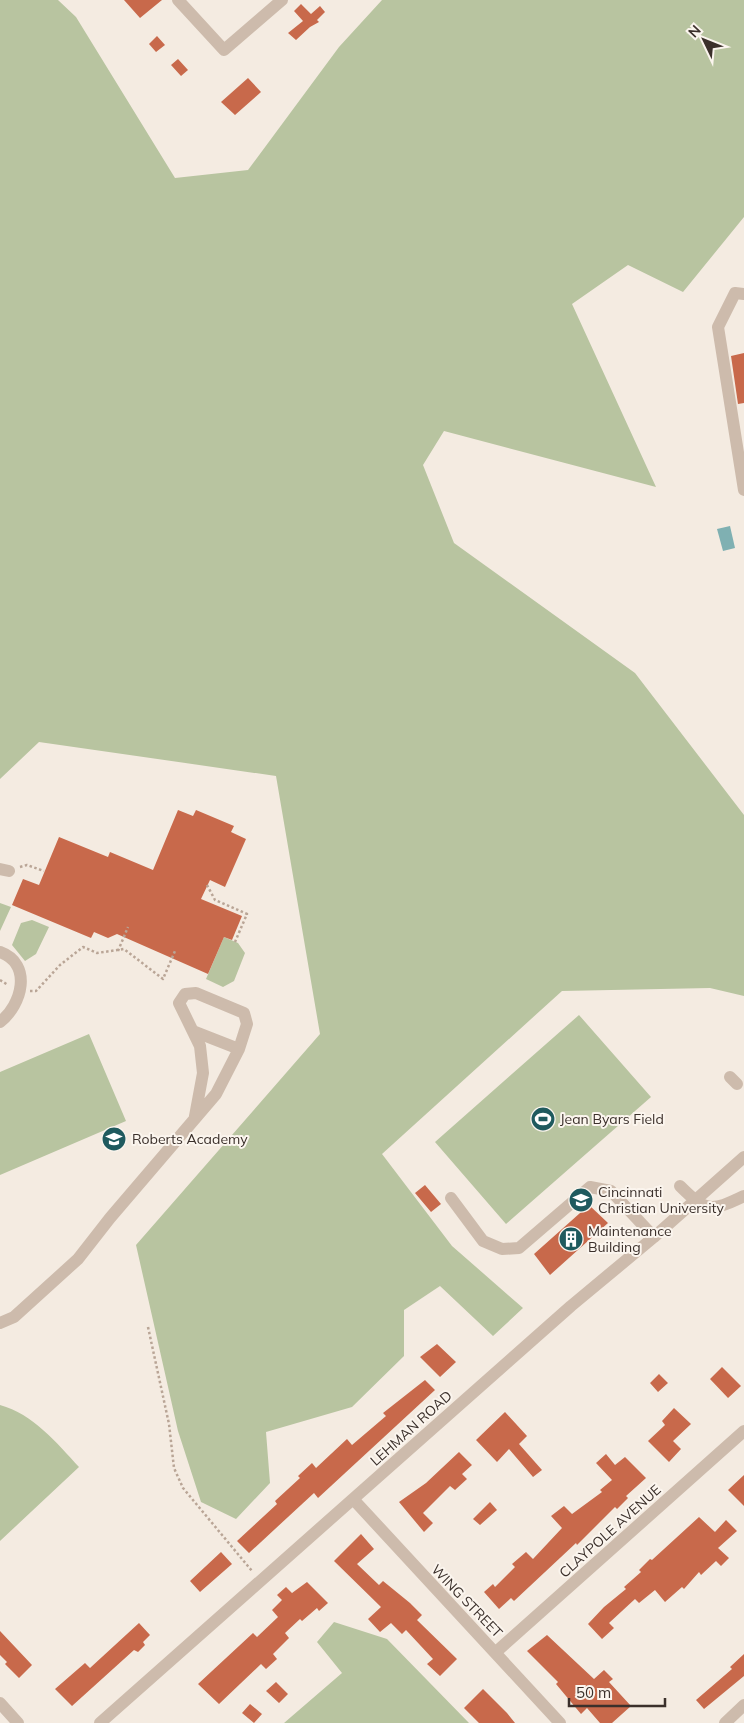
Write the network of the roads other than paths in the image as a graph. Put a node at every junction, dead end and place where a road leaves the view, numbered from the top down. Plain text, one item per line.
1 (178, 0) edge
2 (282, 0) edge
3 (744, 294) edge
4 (744, 490) edge
5 (0, 952) edge
6 (0, 1022) edge
7 (193, 1032) junction
8 (239, 1049) junction
9 (195, 1116) junction
10 (744, 1157) edge
11 (680, 1186) dead end
12 (744, 1196) edge
13 (451, 1198) dead end
14 (695, 1201) junction
15 (654, 1237) junction
16 (0, 1323) edge
17 (744, 1431) edge
18 (353, 1499) junction
19 (496, 1652) junction
20 (0, 1703) edge
21 (744, 1706) edge
22 (18, 1723) edge
23 (100, 1723) edge
24 (560, 1723) edge
25 (725, 1723) edge

1 - 2 street
3 - 4 street
5 - 6 street
7 - 8 street
7 - 8 street
7 - 9 street
8 - 9 street
9 - 16 street
10 - 14 street, LEHMAN ROAD
11 - 14 street
12 - 14 street
13 - 15 street
14 - 15 street, LEHMAN ROAD
15 - 18 street, LEHMAN ROAD
17 - 19 street, CLAYPOLE AVENUE
18 - 19 street, WING STREET
18 - 23 street, LEHMAN ROAD
19 - 24 street, WING STREET
20 - 22 street
21 - 25 street

